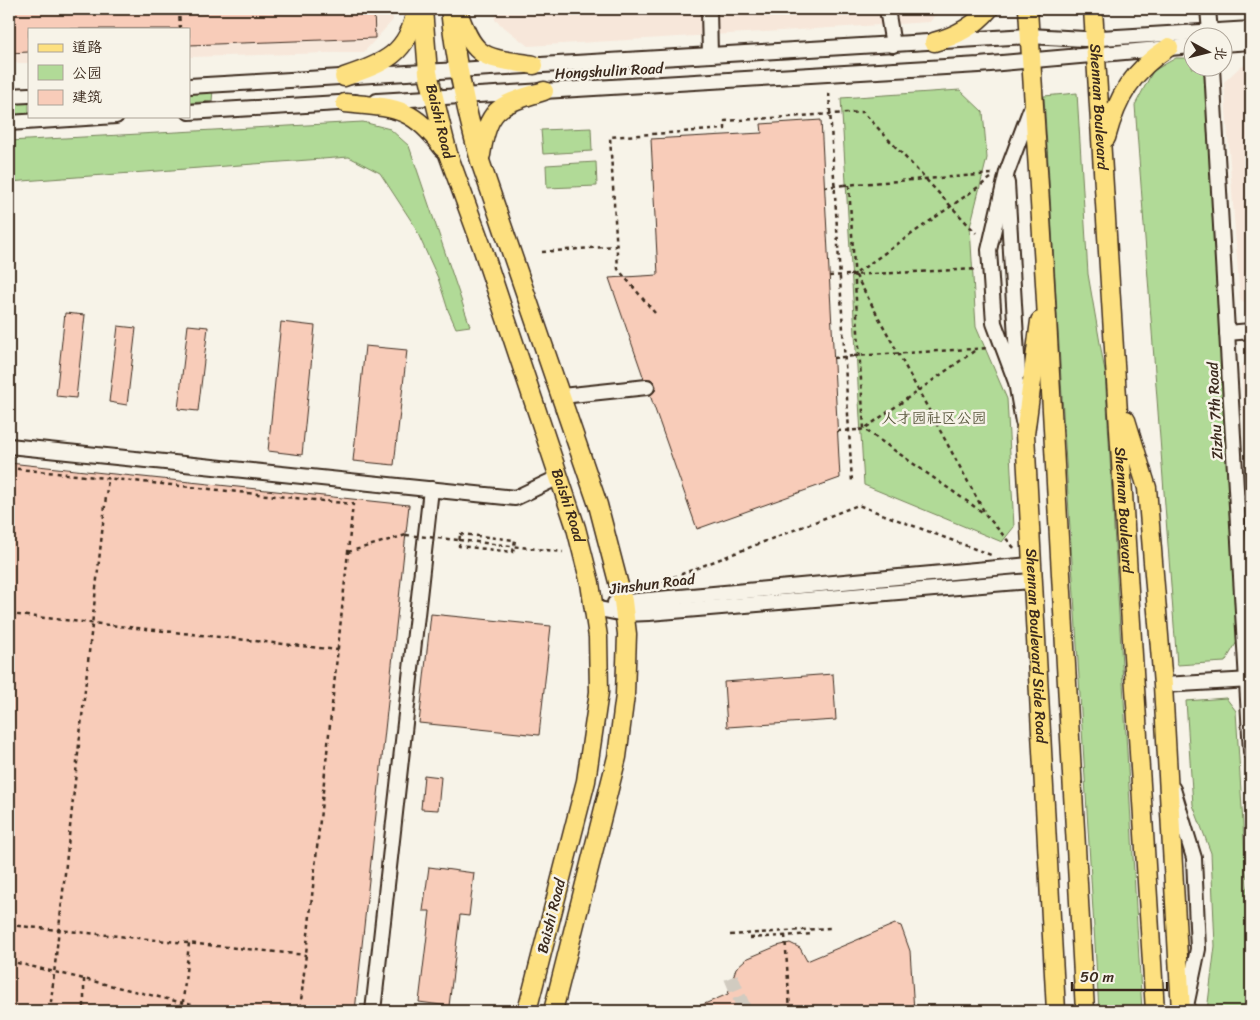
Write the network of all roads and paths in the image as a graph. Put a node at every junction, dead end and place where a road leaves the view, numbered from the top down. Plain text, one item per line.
1 (179, 9) edge
2 (416, 9) edge
3 (423, 9) edge
4 (450, 9) edge
5 (457, 9) edge
6 (708, 9) edge
7 (887, 9) edge
8 (989, 9) edge
9 (1028, 9) edge
10 (1093, 9) edge
11 (1208, 9) edge
12 (180, 28) edge
13 (1210, 28) edge
14 (1251, 29) edge
15 (1232, 30) edge
16 (1182, 35) edge
17 (1029, 36) junction
18 (934, 42) junction
19 (1251, 42) edge
20 (1232, 43) edge
21 (893, 45) junction
22 (1096, 46) junction
23 (1182, 46) edge
24 (1169, 47) junction
25 (710, 55) junction
26 (1030, 60) junction
27 (534, 66) junction
28 (458, 71) junction
29 (428, 73) junction
30 (344, 77) junction
31 (1213, 78) edge
32 (190, 86) edge
33 (544, 91) junction
34 (829, 93) dead end
35 (28, 95) edge
36 (9, 96) edge
37 (463, 97) junction
38 (434, 99) junction
39 (1033, 102) junction
40 (345, 103) junction
41 (190, 112) edge
42 (830, 115) junction
43 (80, 118) edge
44 (9, 122) edge
45 (1103, 148) junction
46 (448, 154) junction
47 (480, 161) junction
48 (1007, 172) junction
49 (925, 179) junction
50 (849, 185) junction
51 (824, 187) dead end
52 (951, 206) junction
53 (976, 233) dead end
54 (616, 246) junction
55 (542, 252) dead end
56 (978, 269) dead end
57 (855, 274) junction
58 (829, 276) dead end
59 (1045, 283) junction
60 (655, 314) dead end
61 (1251, 331) edge
62 (1227, 333) junction
63 (990, 348) dead end
64 (977, 349) junction
65 (898, 354) junction
66 (859, 356) junction
67 (833, 358) dead end
68 (647, 388) dead end
69 (918, 391) junction
70 (1118, 394) junction
71 (562, 396) junction
72 (1020, 400) junction
73 (864, 429) junction
74 (837, 431) dead end
75 (1025, 434) junction
76 (9, 446) edge
77 (9, 468) edge
78 (559, 477) junction
79 (108, 478) junction
80 (852, 482) dead end
81 (431, 489) junction
82 (986, 515) junction
83 (459, 540) junction
84 (514, 545) junction
85 (1014, 549) dead end
86 (556, 550) dead end
87 (348, 552) junction
88 (563, 552) dead end
89 (993, 556) dead end
90 (1031, 573) junction
91 (850, 581) junction
92 (650, 586) dead end
93 (706, 594) junction
94 (851, 596) junction
95 (623, 607) junction
96 (594, 608) junction
97 (705, 608) junction
98 (9, 614) edge
99 (92, 623) junction
100 (338, 650) junction
101 (1249, 680) edge
102 (1162, 685) junction
103 (1251, 752) edge
104 (1168, 772) junction
105 (9, 925) edge
106 (830, 928) dead end
107 (58, 930) junction
108 (813, 934) dead end
109 (730, 936) dead end
110 (785, 936) junction
111 (750, 938) dead end
112 (189, 943) junction
113 (306, 955) junction
114 (9, 961) edge
115 (54, 972) junction
116 (84, 979) junction
117 (183, 1003) junction
118 (50, 1011) edge
119 (84, 1011) edge
120 (182, 1011) edge
121 (217, 1011) edge
122 (300, 1011) edge
123 (374, 1011) edge
124 (527, 1011) edge
125 (553, 1011) edge
126 (790, 1011) edge
127 (1056, 1011) edge
128 (1085, 1011) edge
129 (1155, 1011) edge
130 (1181, 1011) edge
131 (1185, 1011) edge

1 - 12 path
2 - 30 main road
3 - 29 main road, Baishi Road
4 - 28 main road, Baishi Road
5 - 27 main road
6 - 25 street
7 - 21 street
8 - 18 main road
9 - 17 main road
10 - 22 main road, Shennan Boulevard
11 - 13 street
14 - 15 street
16 - 22 street
17 - 18 street, Hongshulin Road
17 - 22 street, Hongshulin Road
17 - 26 main road
18 - 21 street, Hongshulin Road
19 - 20 street
21 - 25 street, Hongshulin Road
22 - 24 street
22 - 26 street, Hongshulin Road
22 - 45 main road, Shennan Boulevard
23 - 24 street
24 - 45 main road
25 - 27 street, Hongshulin Road
26 - 33 street, Hongshulin Road
26 - 39 main road
27 - 28 street, Hongshulin Road
28 - 29 street, Hongshulin Road
28 - 37 main road, Baishi Road
29 - 30 street, Hongshulin Road
29 - 38 main road, Baishi Road
30 - 32 street, Hongshulin Road
31 - 62 street, Zizhu 7th Road
33 - 37 street, Hongshulin Road
33 - 47 main road
34 - 42 path
35 - 36 street
37 - 38 street, Hongshulin Road
37 - 47 main road, Baishi Road
38 - 40 street, Hongshulin Road
38 - 46 main road, Baishi Road
39 - 48 street
39 - 59 main road
40 - 41 street, Hongshulin Road
40 - 46 main road
42 - 49 path
42 - 54 path
42 - 80 path
43 - 44 street
45 - 70 main road, Shennan Boulevard
46 - 78 main road, Baishi Road
47 - 71 main road, Baishi Road
48 - 72 street
48 - 72 street
49 - 50 path
49 - 52 path
49 - 52 path
50 - 51 path, bridge
50 - 57 path
52 - 53 path
52 - 57 path
54 - 55 path
54 - 60 path
56 - 57 path
57 - 58 path, bridge
57 - 65 path
57 - 66 path
59 - 75 main road, Shennan Boulevard Side Road
59 - 128 main road
61 - 62 street
62 - 101 street, Zizhu 7th Road
63 - 64 path
64 - 65 path
64 - 69 path
65 - 66 path
65 - 69 path
66 - 67 path, bridge
66 - 73 path
68 - 71 street
69 - 73 path
69 - 82 path
70 - 102 main road
70 - 129 main road, Shennan Boulevard
71 - 95 main road, Baishi Road
72 - 75 street
73 - 74 path, bridge
73 - 82 path
75 - 90 main road, Shennan Boulevard Side Road
76 - 81 street
77 - 79 path
78 - 81 street
78 - 96 main road, Baishi Road
79 - 87 path
79 - 99 path
81 - 123 street
82 - 85 path
83 - 84 path, bridge
83 - 84 path, bridge
83 - 87 path, bridge
83 - 88 path
84 - 86 path
87 - 100 path
89 - 92 path
90 - 91 street, Jinshun Road
90 - 94 street, Jinshun Road
90 - 127 main road, Shennan Boulevard Side Road
91 - 93 street, Jinshun Road
91 - 94 street
93 - 95 street, Jinshun Road
93 - 97 street
94 - 97 street, Jinshun Road
95 - 96 street, Jinshun Road
95 - 97 street, Jinshun Road
95 - 125 main road, Baishi Road
96 - 124 main road, Baishi Road
98 - 99 path
99 - 100 path
99 - 107 path
100 - 113 path
101 - 102 street
101 - 103 street, Zizhu 7th Road
102 - 104 main road
104 - 130 main road
104 - 131 street
105 - 107 path
106 - 109 path
107 - 112 path
107 - 115 path
108 - 110 path
110 - 111 path
110 - 126 path
112 - 113 path
112 - 117 path
113 - 122 path
114 - 115 path
115 - 116 path
115 - 118 path
116 - 117 path
116 - 119 path
117 - 120 path
117 - 121 path

